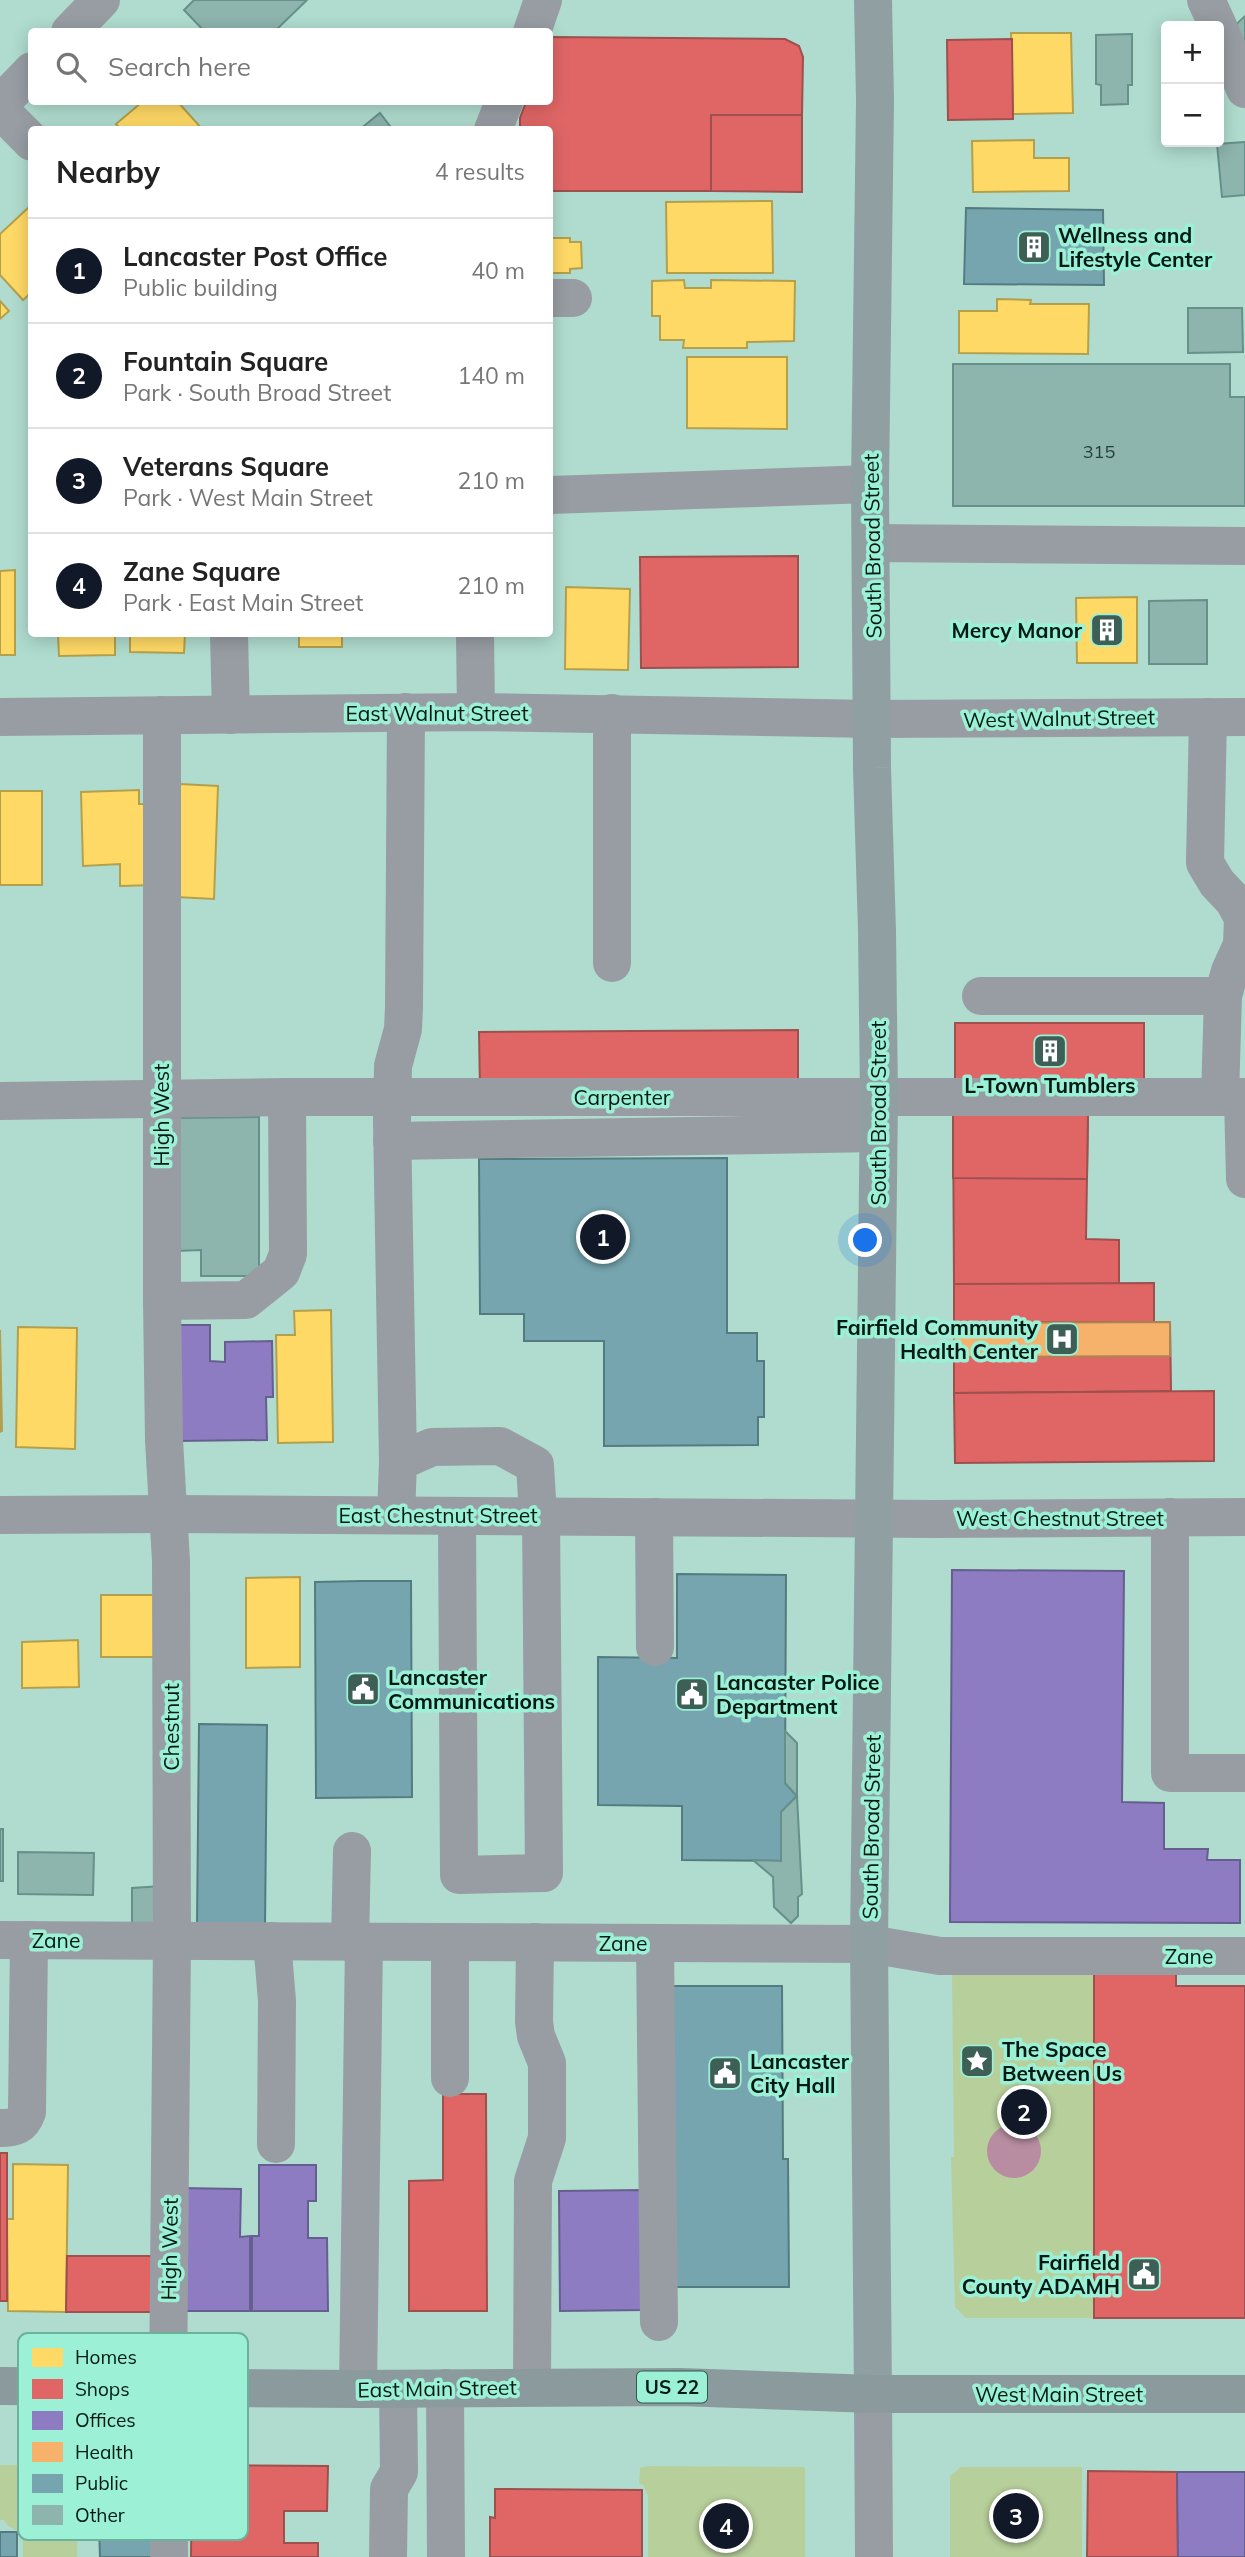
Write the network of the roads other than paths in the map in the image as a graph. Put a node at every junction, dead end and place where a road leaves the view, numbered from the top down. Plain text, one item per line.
1 (101, 0) edge
2 (543, 0) edge
3 (873, 0) edge
4 (1206, 0) edge
5 (1215, 21) edge
6 (74, 28) edge
7 (533, 28) edge
8 (1224, 41) edge
9 (28, 75) edge
10 (1245, 89) edge
11 (0, 104) edge
12 (503, 105) edge
13 (0, 110) edge
14 (495, 126) edge
15 (28, 138) edge
16 (870, 484) junction
17 (553, 495) edge
18 (871, 543) junction
19 (1245, 546) edge
20 (229, 637) edge
21 (475, 637) edge
22 (406, 712) junction
23 (476, 712) junction
24 (612, 713) junction
25 (231, 715) junction
26 (162, 716) junction
27 (1208, 716) junction
28 (1245, 717) edge
29 (0, 718) edge
30 (873, 719) junction
31 (1244, 945) edge
32 (612, 963) dead end
33 (981, 996) dead end
34 (1223, 996) junction
35 (394, 1096) junction
36 (287, 1097) junction
37 (1236, 1097) edge
38 (161, 1099) junction
39 (0, 1101) edge
40 (879, 1115) junction
41 (392, 1142) junction
42 (1245, 1179) edge
43 (162, 1301) junction
44 (398, 1462) junction
45 (170, 1514) junction
46 (0, 1515) edge
47 (396, 1515) junction
48 (457, 1516) junction
49 (540, 1516) junction
50 (654, 1517) junction
51 (1170, 1517) junction
52 (1245, 1517) edge
53 (875, 1518) junction
54 (654, 1647) dead end
55 (1245, 1773) edge
56 (352, 1851) dead end
57 (14, 1940) edge
58 (172, 1940) junction
59 (272, 1941) junction
60 (357, 1942) junction
61 (450, 1942) junction
62 (535, 1942) junction
63 (655, 1943) junction
64 (869, 1944) junction
65 (1245, 1956) edge
66 (450, 2078) dead end
67 (0, 2128) edge
68 (276, 2144) dead end
69 (659, 2322) dead end
70 (168, 2333) edge
71 (0, 2386) edge
72 (18, 2386) edge
73 (532, 2387) junction
74 (445, 2388) junction
75 (248, 2389) edge
76 (358, 2389) junction
77 (398, 2389) junction
78 (873, 2394) junction
79 (1245, 2394) edge
80 (388, 2557) edge
81 (446, 2557) edge
82 (874, 2557) edge

1 - 6 street
2 - 7 street
3 - 16 main road, South Broad Street
4 - 5 street
8 - 10 street
9 - 11 street
12 - 14 street
13 - 15 street
16 - 17 street
16 - 18 main road, South Broad Street
18 - 19 street
18 - 30 main road, South Broad Street
20 - 25 street
21 - 23 street
22 - 23 street, East Walnut Street
22 - 25 street, East Walnut Street
22 - 35 street
23 - 24 street, East Walnut Street
24 - 30 street, East Walnut Street
24 - 32 street
25 - 26 street, East Walnut Street
26 - 29 street, East Walnut Street
26 - 38 street, High West
27 - 28 street, West Walnut Street
27 - 30 street, West Walnut Street
27 - 31 street
30 - 40 main road, South Broad Street
31 - 34 street
33 - 34 street
34 - 37 street
35 - 36 street, Carpenter
35 - 40 street, Carpenter
35 - 41 street
36 - 38 street, Carpenter
36 - 43 street
37 - 40 street, Carpenter
37 - 42 street
38 - 39 street, Carpenter
38 - 43 street, High West
40 - 41 street
40 - 53 main road, South Broad Street
41 - 44 street
43 - 45 street, High West
44 - 47 street
44 - 49 street
45 - 46 street, East Chestnut Street
45 - 47 street, East Chestnut Street
45 - 58 street, Chestnut
47 - 48 street, East Chestnut Street
48 - 49 street, East Chestnut Street
48 - 49 street
49 - 50 street, East Chestnut Street
50 - 53 street, East Chestnut Street
50 - 54 street
51 - 52 street, West Chestnut Street
51 - 53 street, West Chestnut Street
51 - 55 street
53 - 64 main road, South Broad Street
56 - 60 street
57 - 58 street, Zane
57 - 67 street
58 - 59 street, Zane
58 - 70 street, High West
59 - 60 street, Zane
59 - 68 street
60 - 61 street, Zane
60 - 76 street
61 - 62 street, Zane
61 - 66 street
62 - 63 street, Zane
62 - 73 street
63 - 64 street, Zane
63 - 69 street
64 - 65 street, Zane
64 - 78 main road, South Broad Street
71 - 72 highway, East Main Street / US 22
73 - 74 highway, East Main Street / US 22
73 - 78 highway, East Main Street / US 22
74 - 77 highway, East Main Street / US 22
74 - 81 street
75 - 76 highway, East Main Street / US 22
76 - 77 highway, East Main Street / US 22
77 - 80 street
78 - 79 highway, West Main Street / US 22
78 - 82 street

